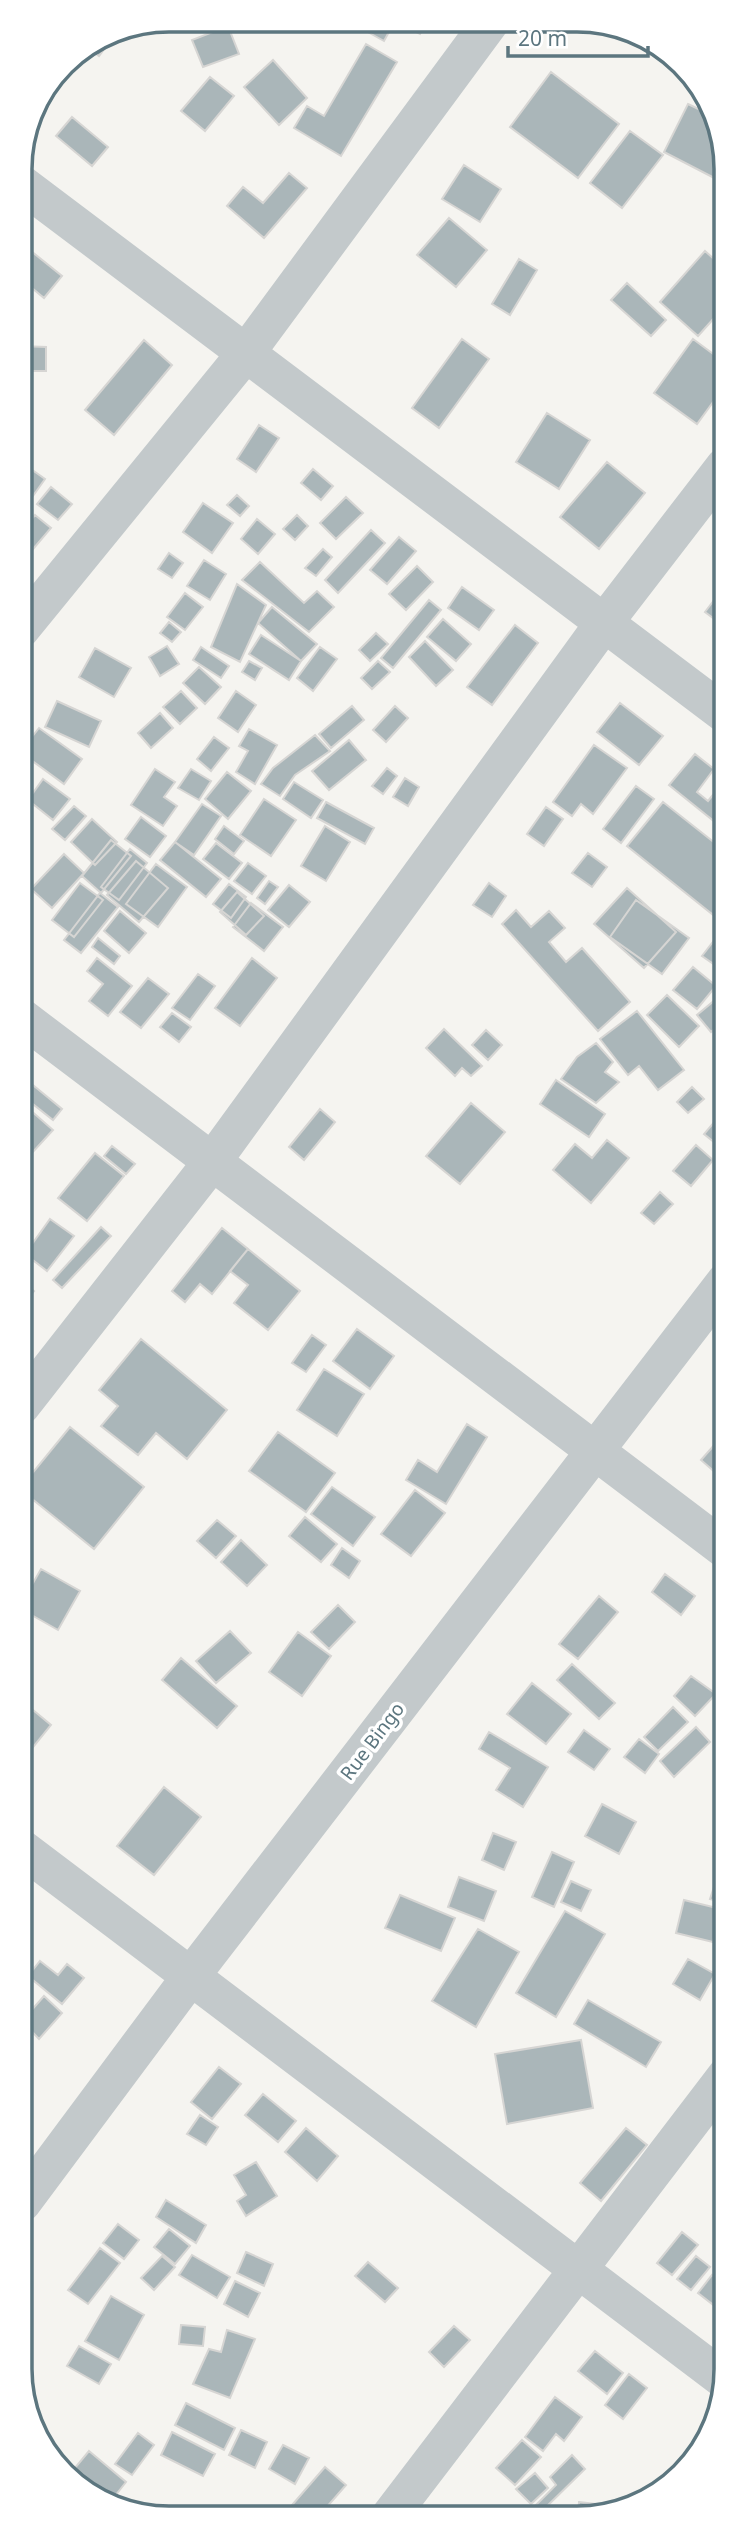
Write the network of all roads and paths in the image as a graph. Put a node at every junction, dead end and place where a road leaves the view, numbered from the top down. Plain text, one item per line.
1 (483, 32) edge
2 (32, 192) edge
3 (246, 353) junction
4 (714, 480) edge
5 (32, 615) edge
6 (604, 623) junction
7 (714, 706) edge
8 (32, 1026) edge
9 (212, 1162) junction
10 (714, 1296) edge
11 (32, 1392) edge
12 (594, 1450) junction
13 (714, 1541) edge
14 (32, 1856) edge
15 (191, 1976) junction
16 (714, 2092) edge
17 (32, 2190) edge
18 (578, 2269) junction
19 (714, 2372) edge
20 (398, 2506) edge

1 - 3 street
2 - 3 street
3 - 5 street
3 - 6 street
4 - 6 street
6 - 7 street
6 - 9 street
8 - 9 street
9 - 11 street
9 - 12 street
10 - 12 street, Rue Bingo
12 - 13 street
12 - 15 street, Rue Bingo
14 - 15 street
15 - 17 street, Rue Bingo
15 - 18 street
16 - 18 street
18 - 19 street
18 - 20 street

